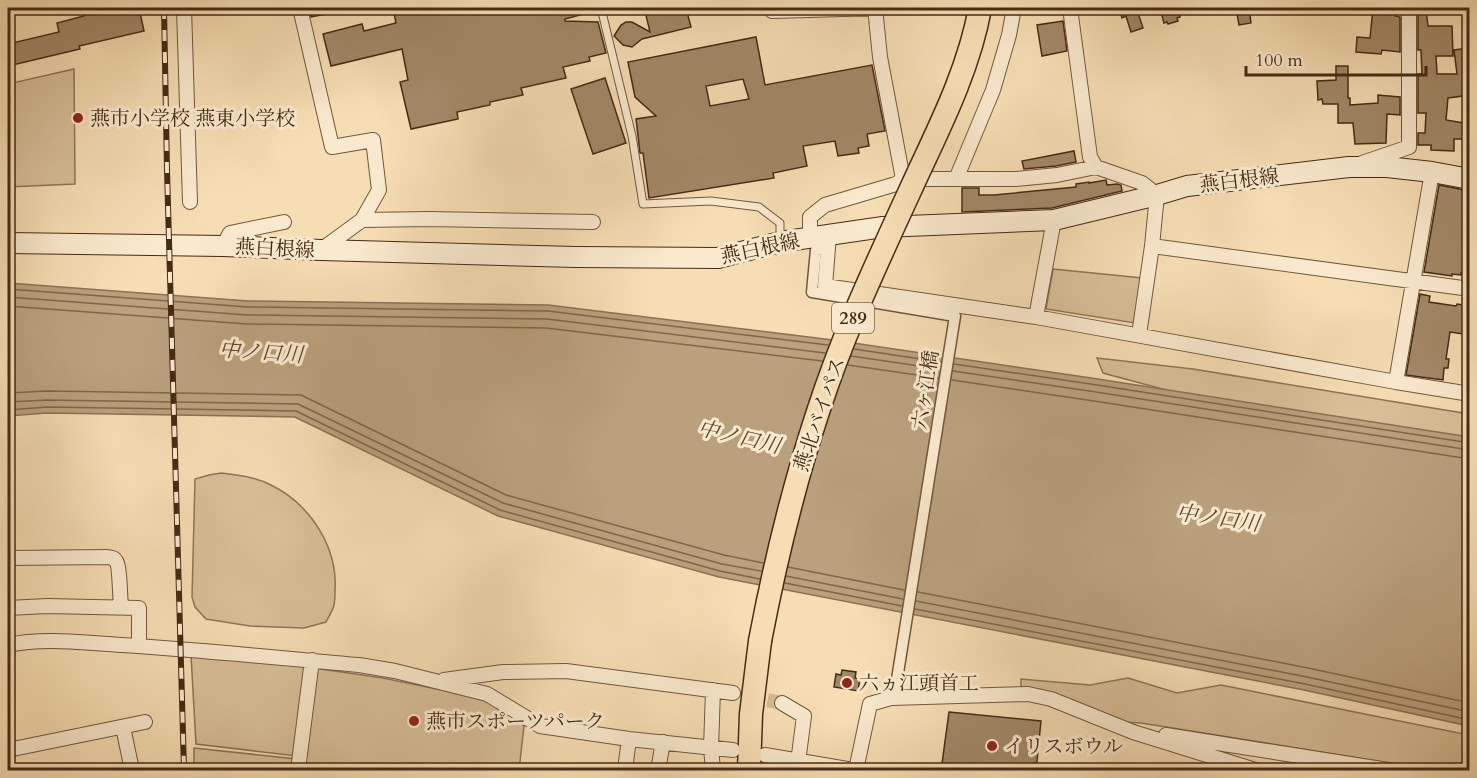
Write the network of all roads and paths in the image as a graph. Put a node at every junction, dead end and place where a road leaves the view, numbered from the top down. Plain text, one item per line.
1 (184, 8) edge
2 (300, 8) edge
3 (601, 8) edge
4 (878, 8) edge
5 (980, 8) edge
6 (1014, 8) edge
7 (1070, 8) edge
8 (1409, 8) edge
9 (772, 11) dead end
10 (1096, 167) junction
11 (1349, 167) junction
12 (1432, 172) junction
13 (903, 179) junction
14 (956, 179) junction
15 (1470, 179) edge
16 (1158, 195) junction
17 (189, 202) dead end
18 (362, 220) junction
19 (1054, 220) junction
20 (284, 222) dead end
21 (593, 222) dead end
22 (822, 240) junction
23 (780, 242) junction
24 (8, 243) edge
25 (223, 246) junction
26 (1152, 246) junction
27 (321, 250) junction
28 (1413, 281) junction
29 (1470, 289) edge
30 (1036, 317) junction
31 (1139, 335) junction
32 (1396, 382) junction
33 (1470, 394) edge
34 (8, 558) edge
35 (121, 607) junction
36 (8, 608) edge
37 (8, 645) edge
38 (139, 646) junction
39 (312, 660) junction
40 (436, 681) junction
41 (713, 690) junction
42 (734, 693) tunnel mouth
43 (894, 698) junction
44 (782, 704) tunnel mouth
45 (145, 722) dead end
46 (123, 727) junction
47 (1123, 728) junction
48 (629, 738) junction
49 (663, 742) junction
50 (711, 748) junction
51 (8, 750) edge
52 (733, 750) dead end
53 (757, 763) edge
54 (797, 766) edge
55 (132, 771) edge
56 (298, 771) edge
57 (625, 771) edge
58 (658, 771) edge
59 (713, 771) edge
60 (854, 771) edge
61 (1255, 771) edge
62 (1388, 771) edge

1 - 17 street
2 - 18 street
3 - 23 lane
4 - 9 street
4 - 13 street
5 - 53 highway, 燕北バイパス / 289, bridge
6 - 14 street
7 - 10 street
8 - 11 street
10 - 14 street
10 - 16 street
11 - 12 main road, 燕白根線
11 - 16 main road, 燕白根線
12 - 15 main road, 燕白根線
12 - 28 street
13 - 14 street
13 - 22 street
16 - 19 main road, 燕白根線
16 - 26 street
18 - 21 street
18 - 27 street
19 - 22 main road, 燕白根線
19 - 30 street
20 - 25 street
22 - 23 main road, 燕白根線
22 - 30 street
22 - 43 street, 六ヶ江橋
23 - 27 main road, 燕白根線
24 - 25 main road, 燕白根線
25 - 27 main road, 燕白根線
26 - 28 street
26 - 31 street
28 - 29 street
28 - 32 street
30 - 31 street
31 - 32 street
32 - 33 street
34 - 35 street
35 - 36 street
35 - 38 street
37 - 38 street
38 - 39 street
39 - 40 street
39 - 56 street
40 - 41 street
40 - 48 street
41 - 42 street
41 - 50 street
43 - 47 street
43 - 60 street
44 - 54 street
45 - 46 street
46 - 51 street
46 - 55 street
47 - 61 street
47 - 62 street
48 - 49 street
48 - 57 street
49 - 50 street
49 - 58 street
50 - 52 street
50 - 59 street
53 - 54 street
54 - 60 street

